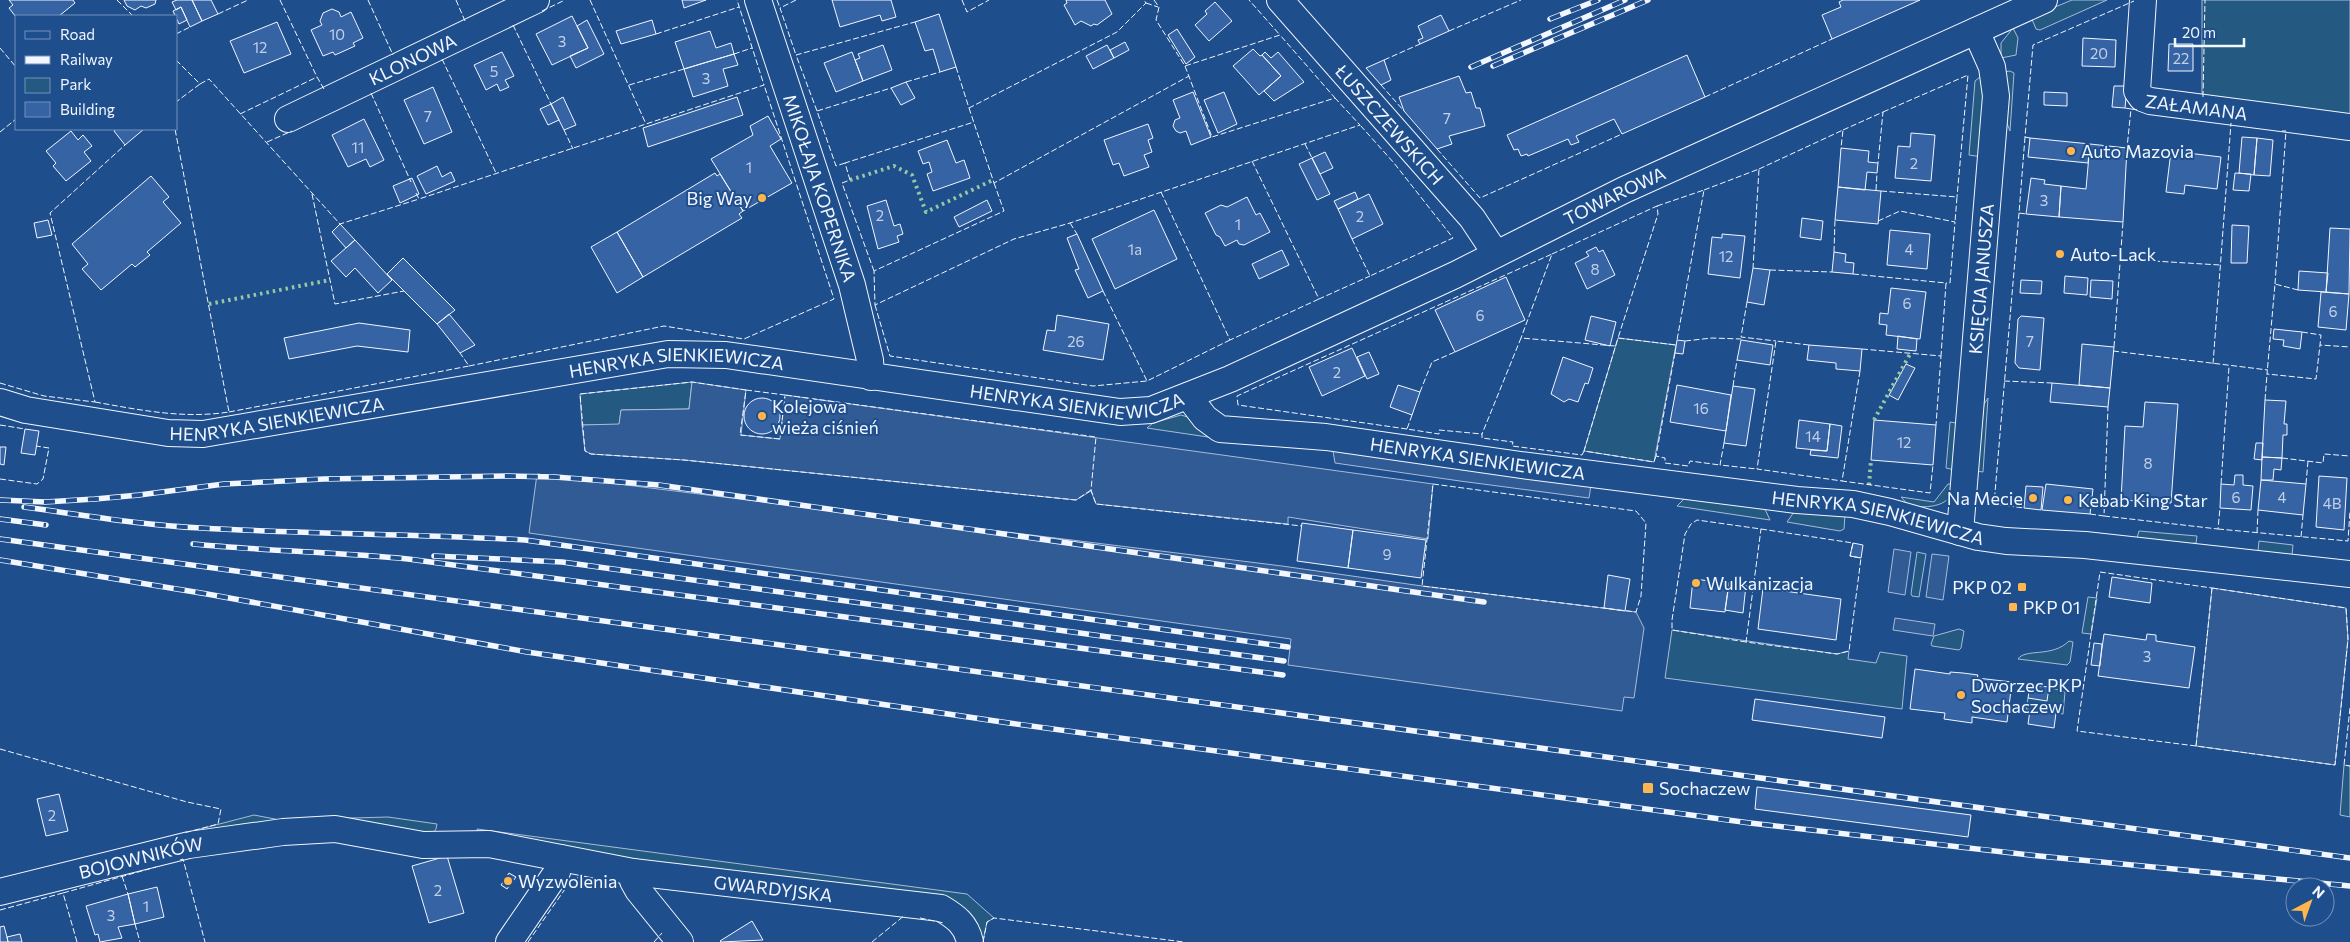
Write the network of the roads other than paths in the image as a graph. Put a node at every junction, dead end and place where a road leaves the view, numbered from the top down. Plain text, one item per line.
1 (536, 0) edge
2 (758, 0) edge
3 (1280, 0) edge
4 (2044, 0) edge
5 (2143, 0) edge
6 (1976, 31) junction
7 (288, 119) dead end
8 (2350, 127) edge
9 (1496, 254) junction
10 (871, 377) junction
11 (1188, 396) junction
12 (0, 402) edge
13 (1960, 532) junction
14 (2350, 574) edge
15 (560, 858) junction
16 (633, 872) junction
17 (0, 892) edge
18 (510, 942) edge
19 (680, 942) edge
20 (970, 942) edge

1 - 7 street, KLONOWA
2 - 10 street, MIKOŁAJA KOPERNIKA
3 - 9 street, ŁUSZCZEWSKICH
4 - 6 street, TOWAROWA
5 - 8 street, ZAŁAMANA
6 - 9 street, TOWAROWA
6 - 13 street, KSIĘCIA JANUSZA
9 - 11 street, TOWAROWA
10 - 11 street, HENRYKA SIENKIEWICZA
10 - 12 street, HENRYKA SIENKIEWICZA
11 - 13 street, HENRYKA SIENKIEWICZA
13 - 14 street, HENRYKA SIENKIEWICZA
15 - 16 street, GWARDYJSKA
15 - 17 street, BOJOWNIKÓW
15 - 18 street
16 - 19 street
16 - 20 street, GWARDYJSKA

